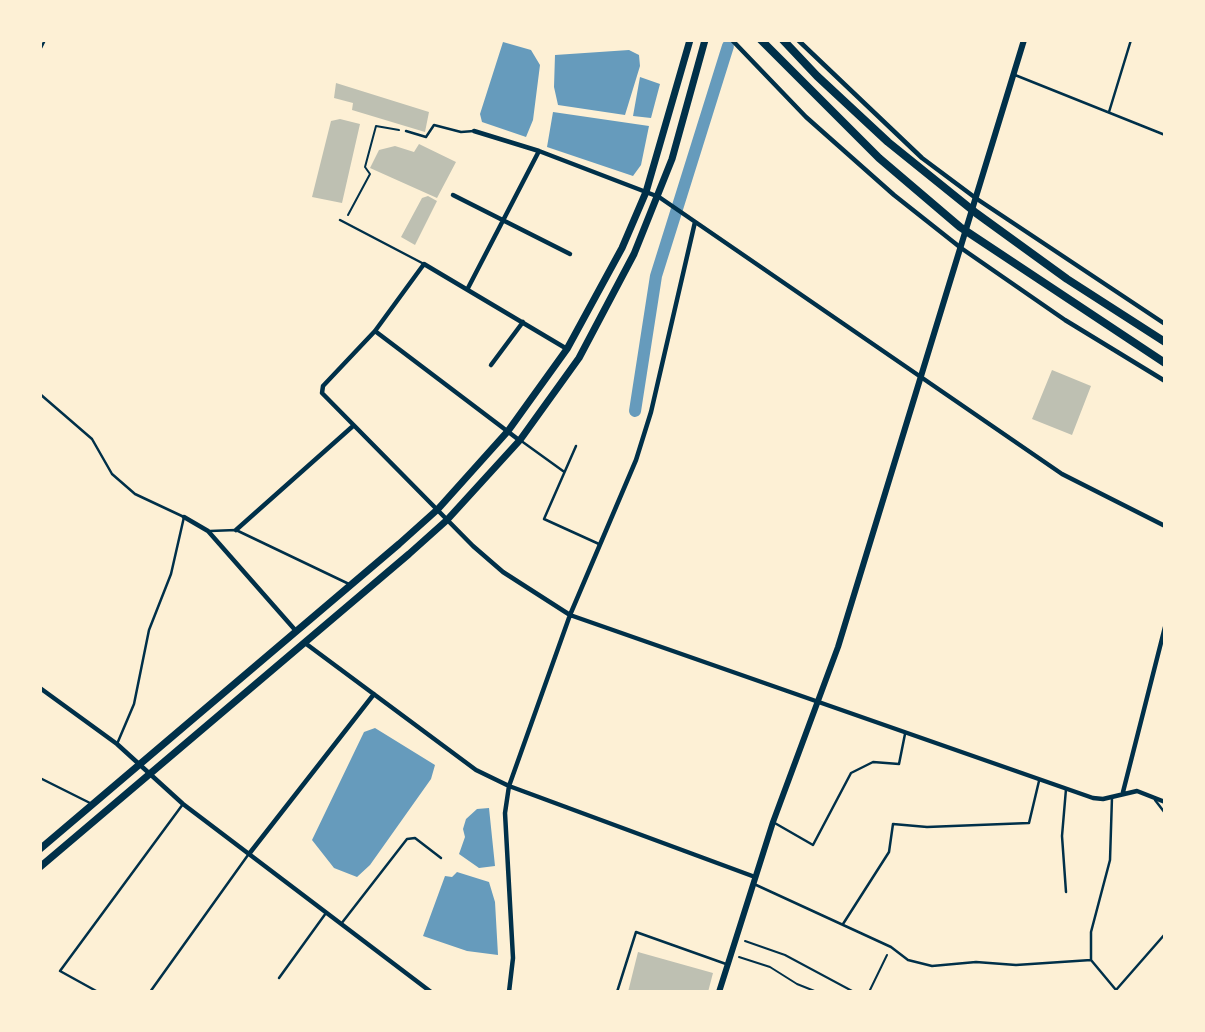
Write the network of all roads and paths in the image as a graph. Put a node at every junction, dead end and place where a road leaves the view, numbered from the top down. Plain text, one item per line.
1 (45, 40) edge
2 (690, 40) edge
3 (705, 40) edge
4 (732, 40) edge
5 (761, 40) edge
6 (783, 40) edge
7 (798, 40) edge
8 (1024, 40) edge
9 (1131, 40) edge
10 (40, 50) edge
11 (1014, 75) junction
12 (1109, 112) junction
13 (406, 131) joint
14 (474, 131) joint
15 (1165, 135) edge
16 (539, 151) junction
17 (646, 192) junction
18 (453, 195) dead end
19 (659, 197) junction
20 (976, 199) junction
21 (502, 219) junction
22 (342, 221) joint
23 (695, 222) junction
24 (961, 248) junction
25 (570, 254) dead end
26 (424, 264) junction
27 (468, 288) junction
28 (523, 322) junction
29 (1165, 324) edge
30 (374, 331) junction
31 (1165, 342) edge
32 (567, 349) junction
33 (1165, 363) edge
34 (491, 365) dead end
35 (922, 378) junction
36 (1165, 381) edge
37 (40, 394) edge
38 (353, 426) junction
39 (509, 431) junction
40 (520, 440) junction
41 (576, 446) dead end
42 (563, 471) junction
43 (438, 509) junction
44 (184, 517) junction
45 (447, 520) junction
46 (1165, 526) edge
47 (236, 530) junction
48 (208, 531) junction
49 (601, 545) junction
50 (352, 585) junction
51 (570, 615) junction
52 (1165, 627) edge
53 (296, 632) junction
54 (305, 642) junction
55 (40, 688) edge
56 (374, 694) junction
57 (818, 704) junction
58 (905, 734) junction
59 (117, 744) junction
60 (140, 764) junction
61 (151, 774) junction
62 (40, 778) edge
63 (1039, 780) junction
64 (509, 786) junction
65 (1066, 789) junction
66 (1123, 792) junction
67 (1151, 794) junction
68 (1112, 797) junction
69 (1165, 802) edge
70 (183, 804) junction
71 (93, 805) junction
72 (1165, 813) edge
73 (774, 822) junction
74 (40, 849) edge
75 (249, 854) junction
76 (441, 858) dead end
77 (40, 867) edge
78 (755, 880) junction
79 (1066, 892) dead end
80 (326, 913) junction
81 (843, 924) junction
82 (341, 925) junction
83 (1165, 934) edge
84 (737, 939) junction
85 (891, 947) junction
86 (731, 955) junction
87 (1091, 960) junction
88 (728, 964) junction
89 (279, 978) dead end
90 (1115, 991) edge
91 (97, 992) edge
92 (150, 992) edge
93 (431, 992) edge
94 (509, 992) edge
95 (617, 992) edge
96 (719, 992) edge
97 (817, 992) edge
98 (854, 992) edge
99 (869, 992) edge

1 - 10 lane
2 - 17 main road
3 - 19 main road
4 - 24 street
5 - 33 highway
6 - 31 highway
7 - 20 street
8 - 11 street
9 - 12 lane
11 - 12 lane
11 - 20 street
12 - 15 lane
13 - 14 lane
13 - 22 path
14 - 16 street
16 - 17 street
16 - 21 street
17 - 19 street
17 - 32 main road
18 - 21 street
19 - 23 street
19 - 40 main road
20 - 24 street
20 - 29 street
21 - 25 street
21 - 27 street
22 - 26 lane
23 - 35 street
23 - 49 street
24 - 35 street
24 - 36 street
26 - 27 street
26 - 30 street
27 - 28 street
28 - 32 street
28 - 34 street
30 - 38 street
30 - 39 street
32 - 39 main road
35 - 46 street
35 - 57 street
37 - 44 lane
38 - 43 street
38 - 47 street
39 - 40 street
39 - 43 main road
40 - 42 lane
40 - 45 main road
41 - 42 lane
42 - 49 lane
43 - 45 street
43 - 50 main road
44 - 48 street
44 - 59 lane
45 - 51 street
45 - 54 main road
47 - 48 lane
47 - 50 lane
48 - 53 street
49 - 51 street
50 - 53 main road
51 - 57 street
51 - 64 street
52 - 66 street
53 - 60 main road
54 - 56 street
54 - 61 main road
55 - 59 street
56 - 64 street
56 - 75 street
57 - 58 street
57 - 73 street
58 - 63 street
58 - 73 lane
59 - 60 street
60 - 61 street
60 - 71 main road
61 - 70 street
61 - 77 main road
62 - 71 lane
63 - 65 street
63 - 81 lane
64 - 78 street
64 - 94 street
65 - 68 street
65 - 79 lane
66 - 67 street
66 - 68 street
67 - 69 street
67 - 72 lane
68 - 87 lane
70 - 75 street
70 - 91 lane
71 - 74 main road
73 - 78 street
75 - 80 street
75 - 92 lane
76 - 82 lane
78 - 81 lane
78 - 84 street
80 - 82 street
80 - 89 lane
81 - 85 lane
82 - 93 street
83 - 90 lane
84 - 86 street
84 - 98 path
85 - 87 lane
85 - 99 path
86 - 88 street
86 - 97 path
87 - 90 lane
88 - 95 lane
88 - 96 street

